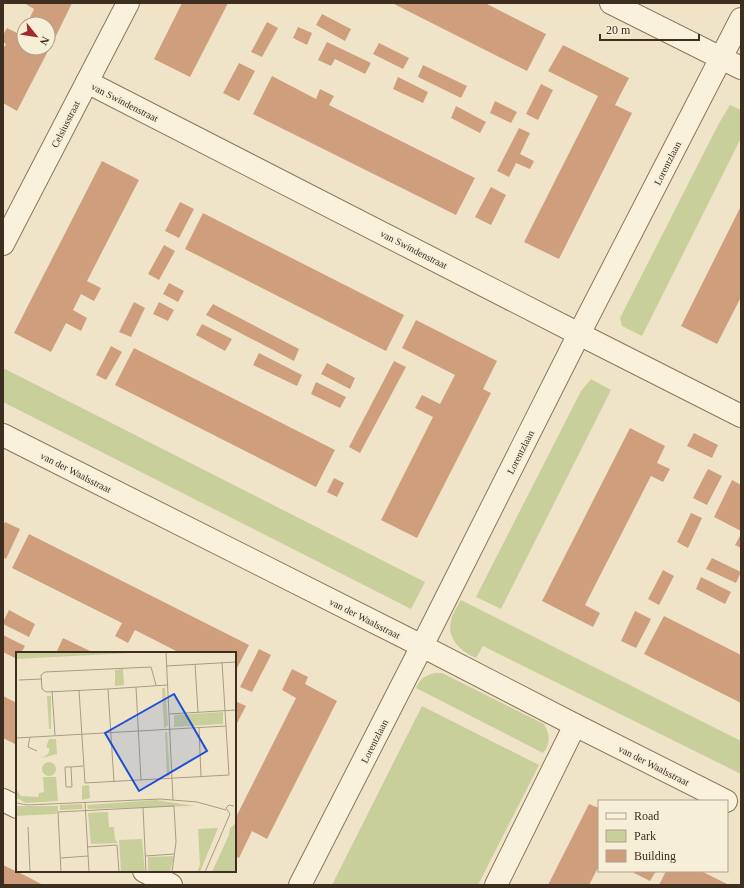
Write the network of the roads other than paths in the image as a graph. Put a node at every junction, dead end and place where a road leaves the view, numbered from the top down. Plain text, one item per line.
1 (128, 3) edge
2 (611, 3) edge
3 (741, 19) edge
4 (721, 58) junction
5 (741, 68) edge
6 (87, 82) junction
7 (3, 244) edge
8 (579, 334) junction
9 (741, 416) edge
10 (3, 435) edge
11 (422, 646) junction
12 (575, 725) junction
13 (3, 800) edge
14 (725, 800) edge
15 (728, 802) edge
16 (16, 806) edge
17 (741, 808) edge
18 (146, 872) edge
19 (171, 885) edge
20 (300, 885) edge
21 (496, 885) edge

1 - 6 street, Celsiusstraat
2 - 4 street
3 - 4 street, Lorentzlaan
4 - 5 street
4 - 8 street, Lorentzlaan
6 - 7 street, Celsiusstraat
6 - 8 street, van Swindenstraat
8 - 9 street, van Swindenstraat
8 - 11 street, Lorentzlaan
10 - 11 street, van der Waalsstraat
11 - 12 street, van der Waalsstraat
11 - 20 street, Lorentzlaan
12 - 14 street, van der Waalsstraat
12 - 21 street
13 - 16 street
15 - 17 street, van der Waalsstraat
18 - 19 street

